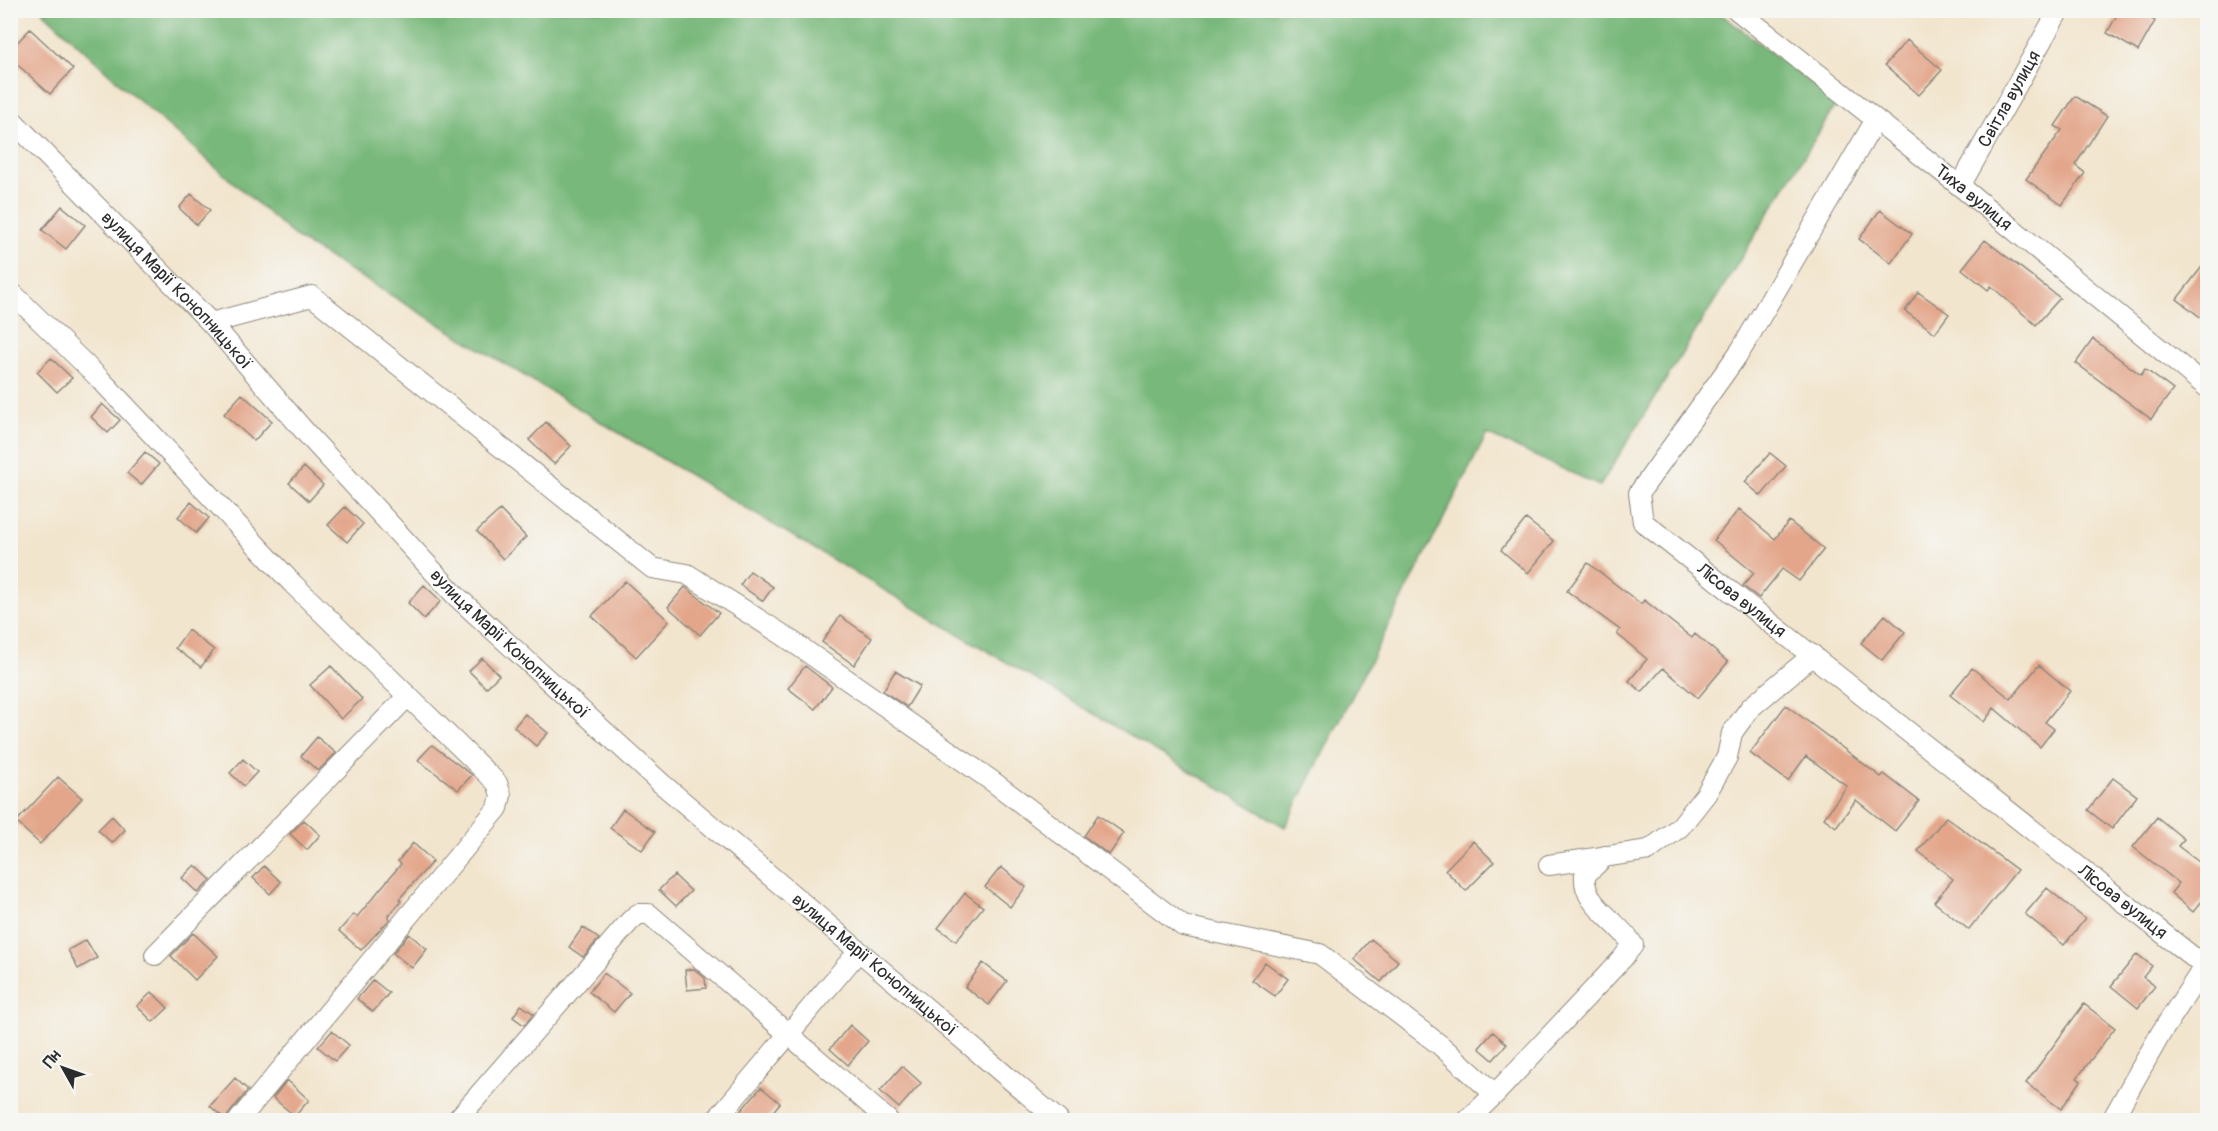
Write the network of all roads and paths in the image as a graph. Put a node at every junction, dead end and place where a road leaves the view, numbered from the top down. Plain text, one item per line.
1 (1737, 10) edge
2 (2059, 10) edge
3 (10, 118) edge
4 (1875, 121) junction
5 (1960, 186) junction
6 (10, 291) edge
7 (211, 323) junction
8 (2204, 378) edge
9 (1813, 655) junction
10 (408, 696) junction
11 (1605, 856) junction
12 (1549, 865) dead end
13 (858, 952) junction
14 (155, 955) dead end
15 (2205, 969) edge
16 (790, 1035) junction
17 (1497, 1092) junction
18 (239, 1120) edge
19 (457, 1120) edge
20 (716, 1120) edge
21 (888, 1120) edge
22 (1058, 1120) edge
23 (1468, 1120) edge
24 (2112, 1120) edge

1 - 4 street, Тиха вулиця
2 - 5 street, Світла вулиця
3 - 7 street, вулиця Марії Конопницької
4 - 5 street, Тиха вулиця
4 - 9 street, Лісова вулиця
5 - 8 street, Тиха вулиця
6 - 10 street
7 - 13 street, вулиця Марії Конопницької
7 - 17 street
9 - 11 street
9 - 15 street, Лісова вулиця
10 - 14 street
10 - 18 street
11 - 12 street
11 - 17 street
13 - 16 street
13 - 22 street, вулиця Марії Конопницької
15 - 24 street
16 - 19 street
16 - 20 street
16 - 21 street
17 - 23 street

